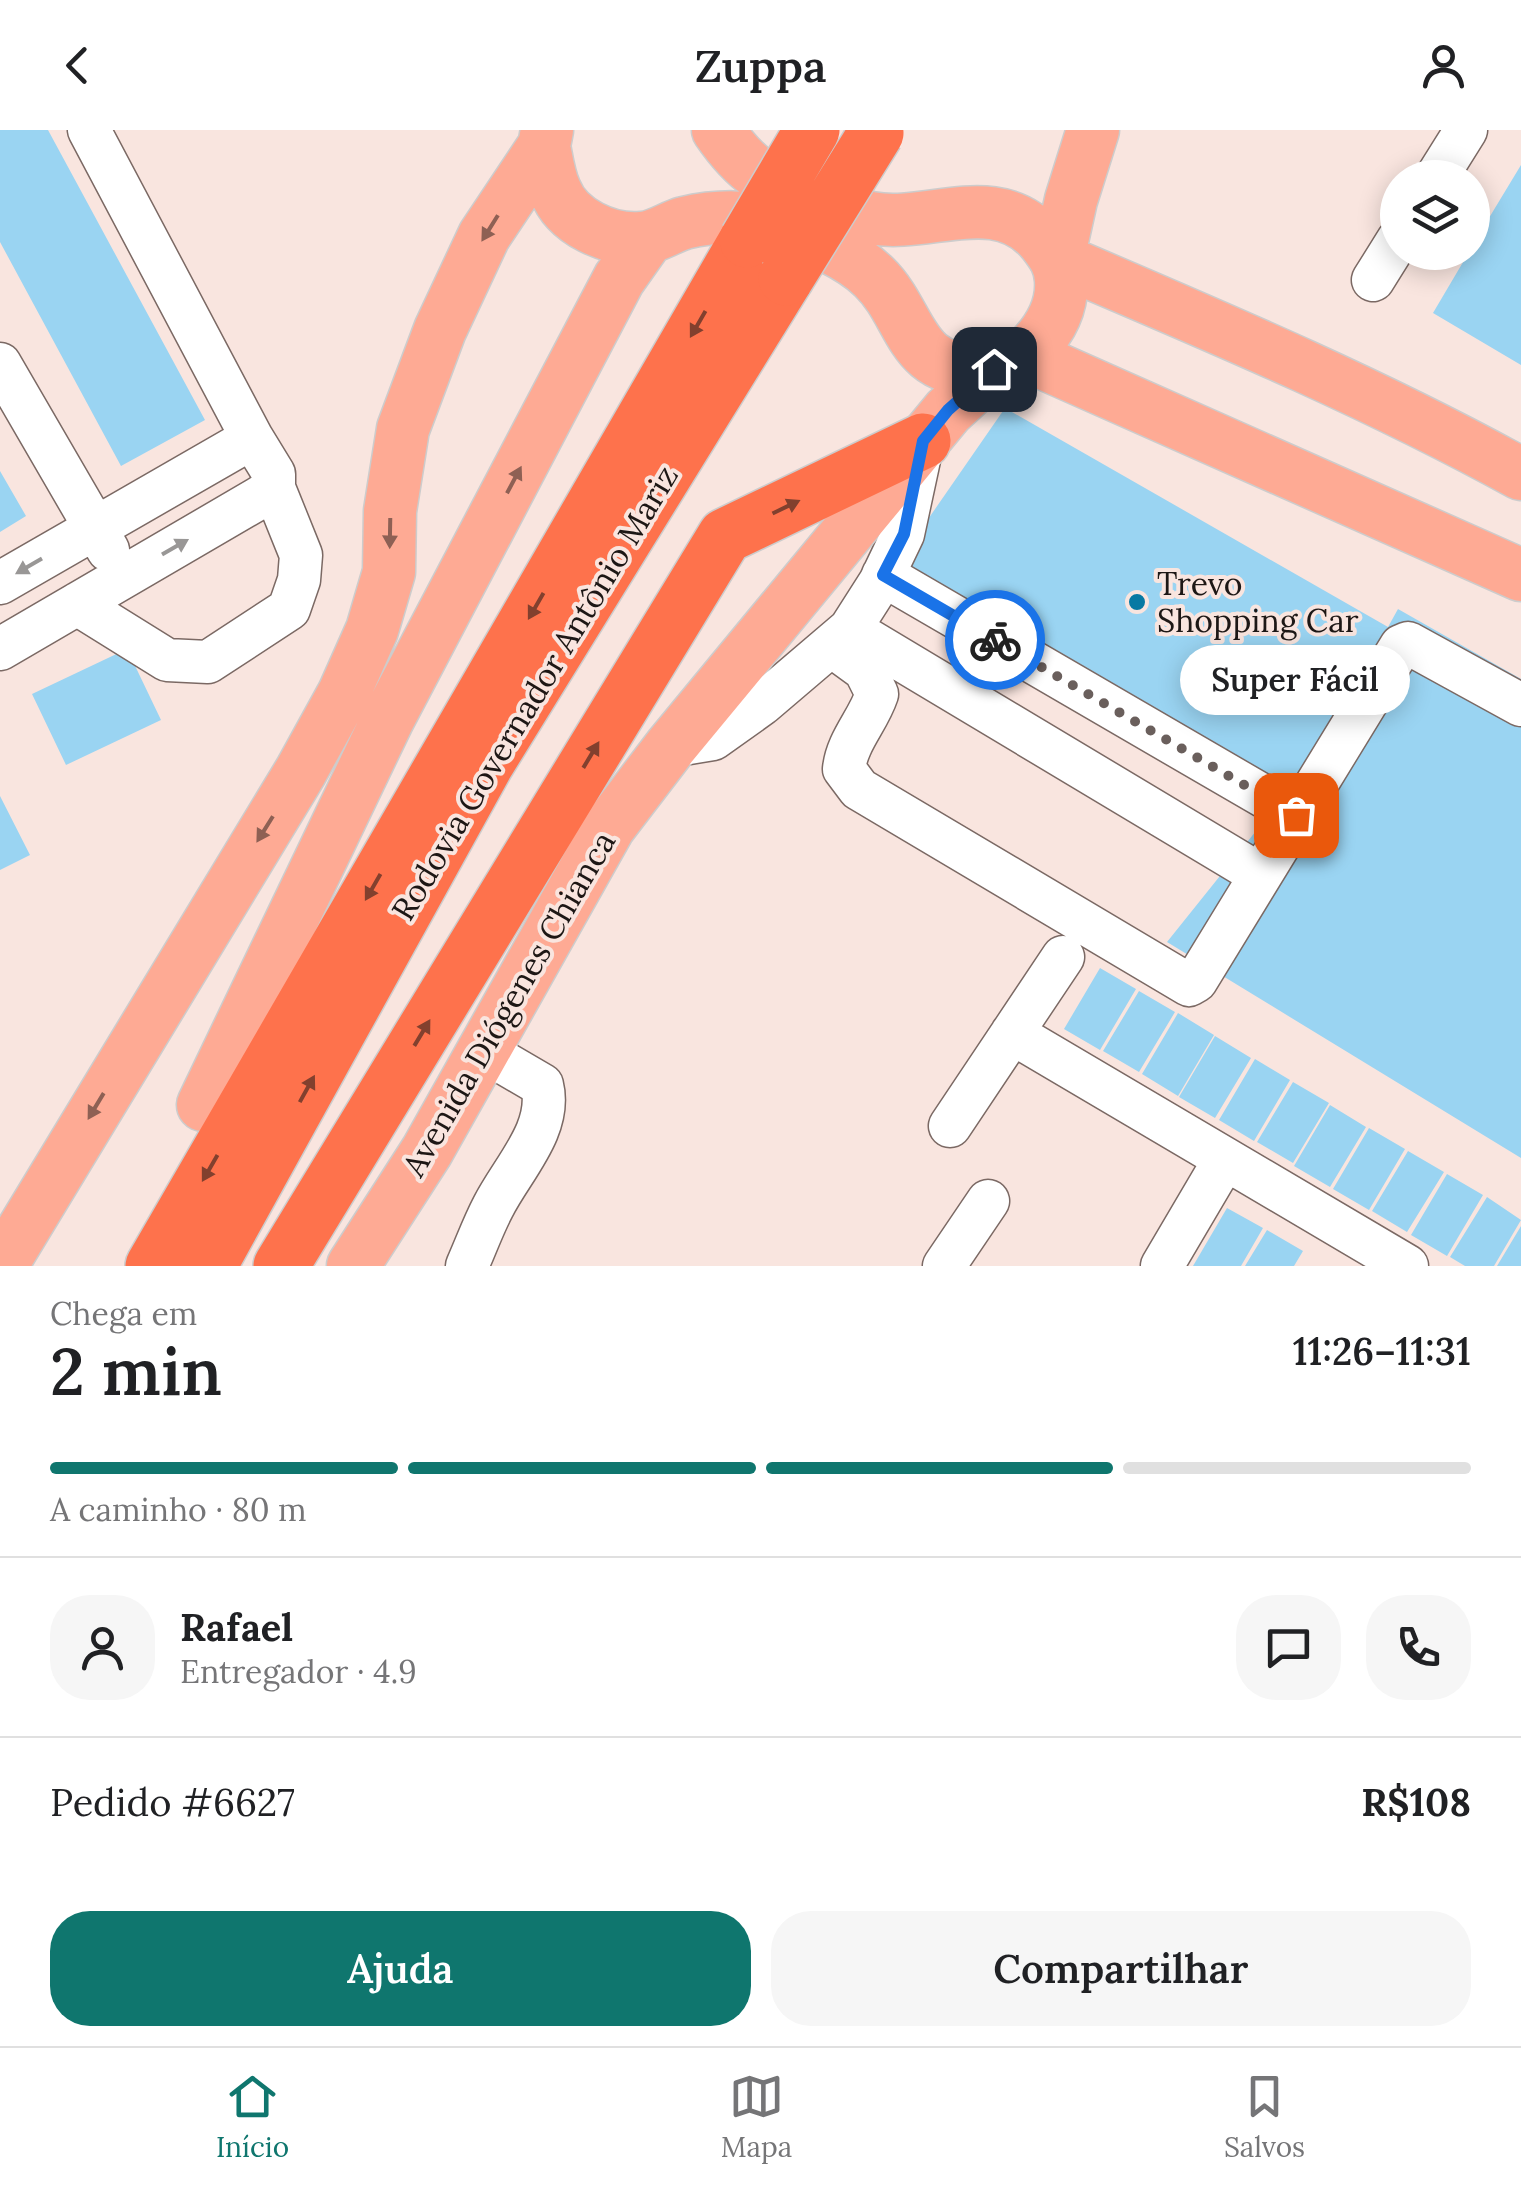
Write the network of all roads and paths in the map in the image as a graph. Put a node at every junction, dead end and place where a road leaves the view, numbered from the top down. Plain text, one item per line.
1 (89, 130) edge
2 (718, 130) edge
3 (812, 130) edge
4 (1093, 130) edge
5 (1466, 130) edge
6 (877, 131) edge
7 (545, 138) edge
8 (1447, 160) edge
9 (648, 238) junction
10 (1058, 259) junction
11 (1380, 269) edge
12 (1373, 280) dead end
13 (1009, 362) junction
14 (0, 364) edge
15 (252, 438) junction
16 (923, 441) junction
17 (1521, 474) edge
18 (274, 488) junction
19 (96, 527) junction
20 (883, 575) junction
21 (1521, 575) edge
22 (122, 578) junction
23 (0, 584) edge
24 (77, 604) junction
25 (841, 637) junction
26 (4, 639) edge
27 (1521, 705) edge
28 (672, 746) junction
29 (1296, 815) junction
30 (1259, 874) junction
31 (1063, 957) dead end
32 (1012, 1032) junction
33 (482, 1050) junction
34 (203, 1105) dead end
35 (950, 1126) dead end
36 (1225, 1160) junction
37 (988, 1201) dead end
38 (1, 1266) edge
39 (153, 1266) edge
40 (209, 1266) edge
41 (281, 1266) edge
42 (353, 1266) edge
43 (467, 1266) edge
44 (944, 1266) edge
45 (1162, 1266) edge
46 (1407, 1266) edge

1 - 15 street
2 - 10 main road
3 -> 39 highway, Rodovia Governador Antônio Mariz, bridge
4 - 10 main road
5 - 8 street
40 -> 6 highway, Rodovia Governador Antônio Mariz, bridge
7 - 9 main road
7 -> 38 main road
9 - 13 main road
34 -> 9 main road
10 - 13 main road, Avenida Diógenes Chianca
10 - 17 main road
11 - 12 street
13 - 16 main road, Avenida Diógenes Chianca
13 - 21 main road
14 - 19 street
15 - 18 street
15 - 19 street
16 - 20 street, Avenida Diógenes Chianca
16 - 28 main road, Avenida Diógenes Chianca
41 -> 16 highway
22 -> 18 street
18 - 24 street
19 - 22 street
19 -> 23 street
20 - 25 street, Avenida Diógenes Chianca
20 - 29 street
22 - 24 street
24 - 26 street
25 - 28 street, Avenida Diógenes Chianca
25 - 30 street
25 - 30 street
27 - 29 street
28 - 33 main road, Avenida Diógenes Chianca
29 - 30 street
31 - 32 street
32 - 35 street
32 - 36 street
33 - 42 main road, Avenida Diógenes Chianca
33 - 43 street
36 - 45 street
36 - 46 street
37 - 44 street

